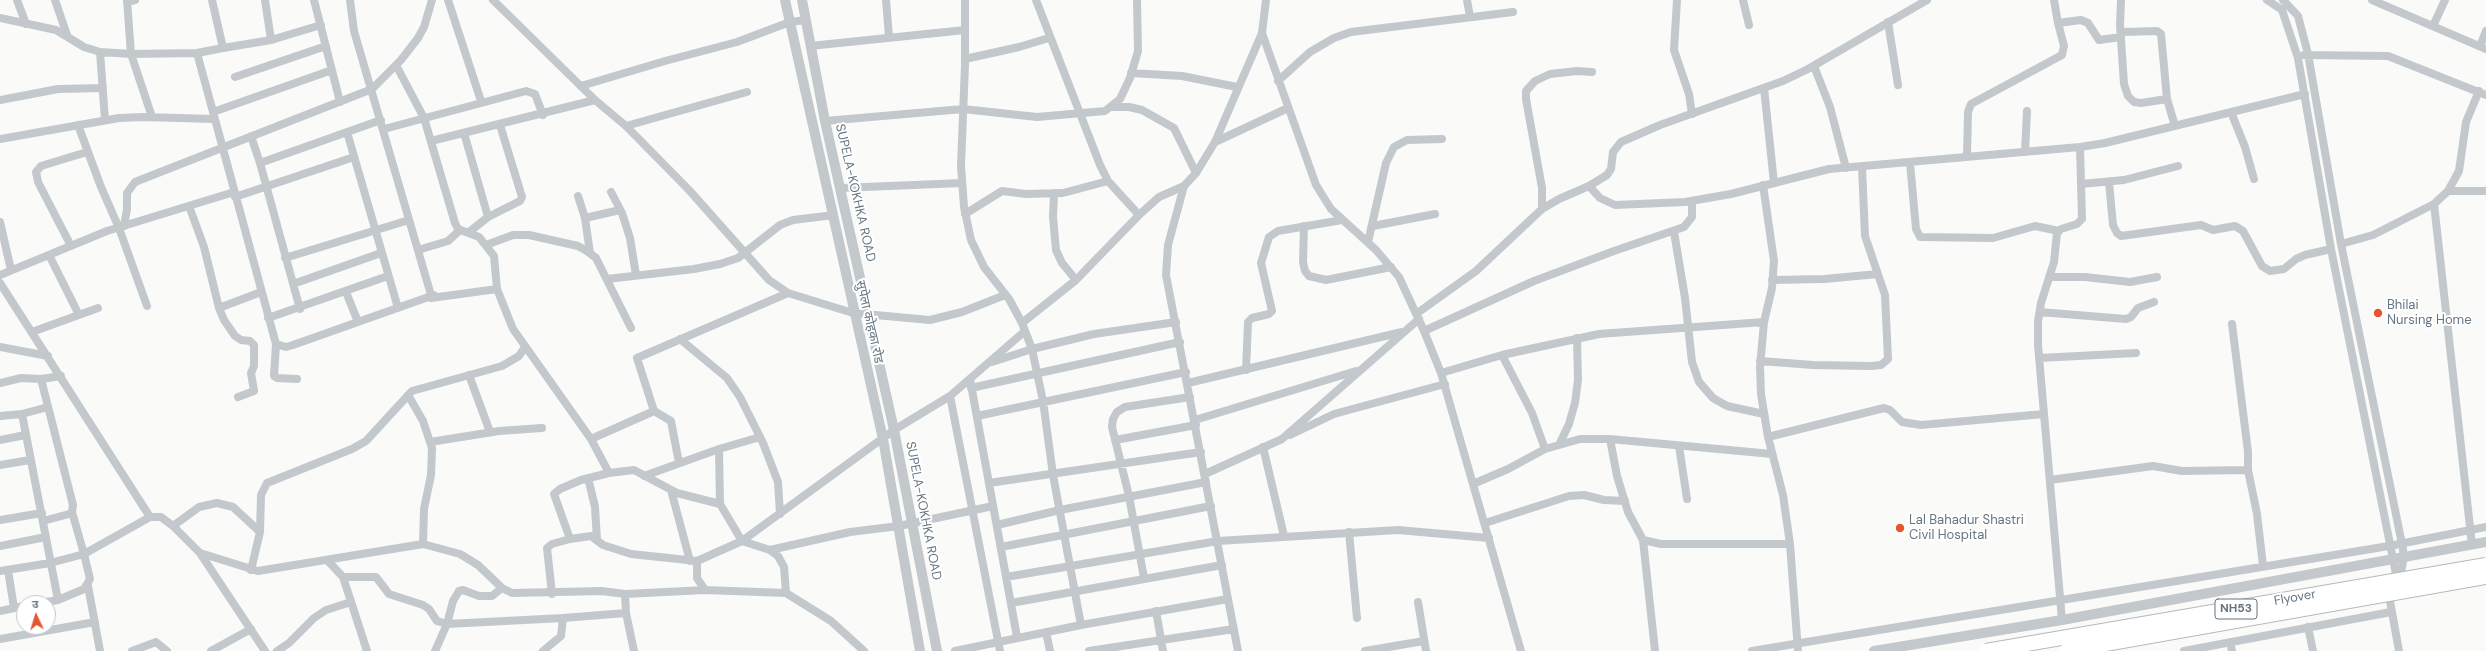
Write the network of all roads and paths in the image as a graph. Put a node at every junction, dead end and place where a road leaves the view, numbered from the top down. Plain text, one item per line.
1 (17, 0) edge
2 (55, 0) edge
3 (212, 0) edge
4 (265, 0) edge
5 (314, 0) edge
6 (350, 0) edge
7 (432, 0) edge
8 (448, 0) edge
9 (493, 0) edge
10 (785, 0) edge
11 (802, 0) edge
12 (886, 0) edge
13 (965, 0) edge
14 (1036, 0) edge
15 (1137, 0) edge
16 (1266, 0) edge
17 (1468, 0) edge
18 (1677, 0) edge
19 (1742, 0) edge
20 (1927, 0) edge
21 (2054, 0) edge
22 (2122, 0) edge
23 (2267, 0) edge
24 (2283, 0) edge
25 (2372, 0) edge
26 (2445, 0) edge
27 (130, 1) edge
28 (1514, 12) dead end
29 (1470, 17) junction
30 (0, 18) edge
31 (806, 20) junction
32 (790, 22) junction
33 (1888, 22) junction
34 (2058, 23) junction
35 (26, 24) junction
36 (320, 25) junction
37 (1749, 25) dead end
38 (2433, 26) junction
39 (965, 30) junction
40 (2486, 32) edge
41 (1262, 33) junction
42 (2121, 34) junction
43 (67, 35) junction
44 (889, 37) junction
45 (1049, 38) junction
46 (271, 40) junction
47 (326, 46) junction
48 (810, 46) junction
49 (223, 48) junction
50 (2483, 48) edge
51 (100, 52) junction
52 (197, 53) junction
53 (131, 54) junction
54 (2308, 54) junction
55 (2298, 58) junction
56 (965, 59) junction
57 (396, 65) junction
58 (1814, 66) junction
59 (332, 70) junction
60 (1592, 72) dead end
61 (1132, 73) junction
62 (235, 77) dead end
63 (1278, 81) junction
64 (1898, 84) dead end
65 (581, 86) junction
66 (1237, 87) junction
67 (103, 88) junction
68 (1764, 88) junction
69 (372, 89) junction
70 (747, 92) dead end
71 (2482, 93) edge
72 (2305, 94) junction
73 (2167, 99) junction
74 (0, 100) edge
75 (596, 100) junction
76 (340, 102) junction
77 (481, 102) junction
78 (1113, 107) junction
79 (1288, 108) junction
80 (963, 109) junction
81 (2027, 111) dead end
82 (2231, 112) junction
83 (1080, 114) junction
84 (1692, 114) junction
85 (543, 115) junction
86 (214, 116) junction
87 (152, 117) junction
88 (424, 118) junction
89 (105, 120) junction
90 (381, 120) junction
91 (825, 121) junction
92 (78, 125) junction
93 (500, 125) junction
94 (2175, 126) junction
95 (384, 129) junction
96 (630, 131) junction
97 (347, 132) junction
98 (464, 133) junction
99 (251, 136) junction
100 (0, 139) edge
101 (1442, 139) dead end
102 (431, 141) junction
103 (1215, 142) junction
104 (222, 147) junction
105 (2080, 147) junction
106 (88, 152) junction
107 (2025, 152) junction
108 (354, 157) junction
109 (1967, 157) junction
110 (260, 163) junction
111 (1910, 163) junction
112 (2178, 166) dead end
113 (1862, 167) junction
114 (1846, 168) junction
115 (1196, 173) junction
116 (2254, 179) dead end
117 (1108, 181) junction
118 (1774, 182) junction
119 (2109, 182) junction
120 (962, 183) junction
121 (2081, 184) junction
122 (266, 186) junction
123 (1184, 186) junction
124 (1589, 186) junction
125 (1763, 186) junction
126 (841, 188) junction
127 (2486, 191) edge
128 (611, 192) dead end
129 (2448, 192) junction
130 (1054, 193) junction
131 (234, 194) junction
132 (578, 196) dead end
133 (1692, 201) junction
134 (2434, 204) junction
135 (189, 206) junction
136 (1542, 209) junction
137 (620, 210) junction
138 (965, 214) junction
139 (1435, 214) dead end
140 (834, 215) junction
141 (1139, 215) junction
142 (488, 217) junction
143 (585, 218) junction
144 (409, 220) junction
145 (1342, 220) junction
146 (0, 222) edge
147 (1304, 226) junction
148 (1373, 226) junction
149 (121, 227) junction
150 (374, 230) junction
151 (460, 230) junction
152 (2059, 231) junction
153 (469, 232) junction
154 (1674, 232) junction
155 (483, 242) junction
156 (1368, 242) junction
157 (2341, 244) junction
158 (71, 246) junction
159 (2331, 249) junction
160 (418, 250) junction
161 (381, 253) junction
162 (590, 253) junction
163 (744, 253) junction
164 (48, 255) junction
165 (285, 258) junction
166 (1391, 267) junction
167 (12, 270) junction
168 (1878, 274) junction
169 (0, 275) edge
170 (636, 275) junction
171 (388, 276) junction
172 (2049, 276) junction
173 (2157, 277) dead end
174 (607, 278) junction
175 (1076, 280) junction
176 (1772, 280) junction
177 (0, 282) edge
178 (293, 284) junction
179 (497, 289) junction
180 (261, 292) junction
181 (346, 292) junction
182 (788, 293) junction
183 (1005, 295) junction
184 (433, 296) junction
185 (2154, 302) dead end
186 (147, 306) dead end
187 (98, 308) dead end
188 (219, 308) junction
189 (398, 308) junction
190 (300, 309) junction
191 (2040, 312) junction
192 (853, 313) junction
193 (869, 314) junction
194 (79, 315) junction
195 (1417, 316) junction
196 (268, 318) junction
197 (358, 322) junction
198 (1176, 322) junction
199 (1764, 322) junction
200 (1022, 323) junction
201 (2232, 324) dead end
202 (631, 328) dead end
203 (1688, 329) junction
204 (1405, 331) junction
205 (1424, 331) junction
206 (32, 332) junction
207 (1577, 338) junction
208 (680, 339) junction
209 (1180, 342) junction
210 (276, 344) junction
211 (525, 347) junction
212 (0, 348) edge
213 (1032, 348) junction
214 (2136, 353) dead end
215 (1502, 355) junction
216 (48, 356) junction
217 (2039, 358) junction
218 (1760, 361) junction
219 (988, 364) junction
220 (1246, 370) junction
221 (1359, 371) junction
222 (1037, 372) junction
223 (1186, 372) junction
224 (1441, 373) junction
225 (470, 375) junction
226 (61, 376) junction
227 (41, 379) junction
228 (296, 379) dead end
229 (0, 383) edge
230 (970, 383) junction
231 (1188, 383) junction
232 (1444, 384) junction
233 (408, 394) junction
234 (950, 396) junction
235 (238, 397) dead end
236 (1190, 397) junction
237 (1044, 401) junction
238 (48, 408) junction
239 (654, 411) junction
240 (22, 414) junction
241 (1764, 414) junction
242 (2044, 414) junction
243 (0, 416) edge
244 (977, 416) junction
245 (1195, 422) junction
246 (542, 428) dead end
247 (894, 430) junction
248 (490, 432) junction
249 (25, 435) junction
250 (760, 437) junction
251 (1768, 437) junction
252 (883, 438) junction
253 (1282, 438) junction
254 (591, 439) junction
255 (1610, 439) junction
256 (0, 440) edge
257 (1115, 440) junction
258 (430, 442) junction
259 (1560, 444) junction
260 (1679, 446) junction
261 (1263, 448) junction
262 (719, 449) junction
263 (1545, 449) junction
264 (1201, 452) junction
265 (1772, 454) junction
266 (30, 460) junction
267 (679, 463) junction
268 (0, 465) edge
269 (1122, 465) junction
270 (2248, 470) junction
271 (609, 473) junction
272 (1205, 474) junction
273 (1053, 475) junction
274 (644, 476) junction
275 (588, 478) junction
276 (2050, 480) junction
277 (1206, 482) junction
278 (989, 483) junction
279 (1473, 484) junction
280 (671, 490) junction
281 (1129, 496) junction
282 (1687, 499) dead end
283 (1625, 501) junction
284 (720, 504) junction
285 (993, 506) junction
286 (1211, 506) junction
287 (972, 509) junction
288 (1060, 510) junction
289 (72, 512) junction
290 (780, 514) junction
291 (42, 517) junction
292 (150, 517) junction
293 (0, 520) edge
294 (1133, 520) junction
295 (167, 522) junction
296 (912, 522) junction
297 (1485, 523) junction
298 (997, 525) junction
299 (899, 526) junction
300 (2486, 527) edge
301 (2471, 530) junction
302 (260, 532) junction
303 (1349, 532) junction
304 (1064, 533) junction
305 (1284, 536) junction
306 (46, 537) junction
307 (1489, 538) junction
308 (570, 539) junction
309 (597, 540) junction
310 (1643, 540) junction
311 (742, 541) junction
312 (1218, 541) junction
313 (2486, 542) edge
314 (423, 544) junction
315 (1790, 544) junction
316 (2402, 544) junction
317 (2472, 545) junction
318 (0, 546) edge
319 (2389, 546) junction
320 (1001, 547) junction
321 (770, 550) junction
322 (200, 553) junction
323 (84, 554) junction
324 (1140, 554) junction
325 (2404, 556) junction
326 (2391, 558) junction
327 (328, 560) junction
328 (694, 561) junction
329 (50, 563) junction
330 (1069, 565) junction
331 (1222, 565) junction
332 (2486, 565) edge
333 (2263, 566) junction
334 (2, 570) edge
335 (251, 570) junction
336 (343, 577) junction
337 (1006, 577) junction
338 (2486, 577) edge
339 (1144, 578) junction
340 (2486, 584) edge
341 (88, 586) junction
342 (2399, 586) junction
343 (502, 588) junction
344 (705, 590) junction
345 (1074, 590) junction
346 (786, 593) junction
347 (552, 594) junction
348 (625, 594) junction
349 (1228, 599) junction
350 (58, 600) joint
351 (2061, 600) junction
352 (2390, 601) junction
353 (351, 602) junction
354 (1418, 602) dead end
355 (1011, 603) junction
356 (14, 608) joint
357 (0, 611) edge
358 (1156, 611) junction
359 (2391, 612) junction
360 (626, 613) junction
361 (563, 618) junction
362 (1357, 618) dead end
363 (2062, 620) junction
364 (95, 622) junction
365 (447, 624) junction
366 (1081, 625) junction
367 (2308, 627) junction
368 (251, 629) junction
369 (1234, 630) junction
370 (1046, 632) junction
371 (1018, 638) junction
372 (0, 639) edge
373 (1161, 640) junction
374 (998, 641) junction
375 (1424, 641) junction
376 (2230, 642) junction
377 (1797, 647) edge
378 (99, 648) edge
379 (132, 651) edge
380 (167, 651) edge
381 (211, 651) edge
382 (265, 651) edge
383 (277, 651) edge
384 (367, 651) edge
385 (435, 651) edge
386 (543, 651) edge
387 (634, 651) edge
388 (864, 651) edge
389 (920, 651) edge
390 (937, 651) edge
391 (955, 651) edge
392 (1000, 651) edge
393 (1050, 651) edge
394 (1089, 651) edge
395 (1163, 651) edge
396 (1238, 651) edge
397 (1365, 651) edge
398 (1426, 651) edge
399 (1522, 651) edge
400 (1655, 651) edge
401 (1752, 651) edge
402 (1874, 651) edge
403 (1986, 651) edge
404 (2066, 651) edge
405 (2102, 651) edge
406 (2186, 651) edge
407 (2232, 651) edge
408 (2313, 651) edge
409 (2398, 651) edge

1 - 35 street
2 - 43 street
3 - 49 street
4 - 46 street
5 - 36 street
6 - 69 street
7 - 57 street
8 - 77 street
9 - 65 street
10 - 32 street, सुपेला कोहका रोड
11 - 31 street, SUPELA-KOKHKA ROAD
12 - 44 street
13 - 39 street
14 - 45 street
15 - 61 street
16 - 41 street
17 - 29 street
18 - 84 street
19 - 37 street
20 - 33 street
21 - 34 street
22 - 42 street
23 - 55 street
24 - 54 street
25 - 38 street
26 - 38 street
27 - 53 street
28 - 29 street
29 - 63 street
30 - 35 street
31 - 32 street
31 - 48 street, SUPELA-KOKHKA ROAD
32 - 65 street
32 - 140 street, सुपेला कोहका रोड
33 - 58 street
33 - 64 street
34 - 42 street
34 - 109 street
35 - 43 street
36 - 46 street
36 - 47 street
38 - 50 street
39 - 44 street
39 - 56 street
40 - 50 street
41 - 63 street
41 - 66 street
42 - 73 street
42 - 73 street
43 - 51 street
44 - 48 street
45 - 56 street
45 - 83 street
46 - 49 street
47 - 59 street
47 - 62 street
48 - 91 street, SUPELA-KOKHKA ROAD
49 - 52 street
51 - 53 street
51 - 67 street
52 - 53 street
52 - 86 street
53 - 87 street
54 - 55 street
54 - 71 street
54 - 157 street
55 - 72 street
56 - 80 street
57 - 69 street
57 - 88 street
58 - 68 street
58 - 114 street
59 - 76 street
59 - 86 street
60 - 136 street
61 - 66 street
61 - 78 street
63 - 79 street
65 - 75 street
66 - 103 street
67 - 74 street
67 - 89 street
68 - 84 street
68 - 118 street
69 - 76 street
69 - 90 street
70 - 96 street
71 - 129 street
72 - 82 street
72 - 159 street
73 - 94 street
75 - 85 street
75 - 96 street
76 - 99 street
77 - 85 street
77 - 88 street
78 - 83 street
78 - 115 street
79 - 103 street
79 - 145 street
80 - 83 street
80 - 91 street
80 - 120 street
81 - 107 street
82 - 94 street
82 - 116 street
83 - 117 street
84 - 124 street
85 - 93 street
86 - 87 street
86 - 104 street
87 - 89 street
88 - 95 street
88 - 102 street
89 - 92 street
90 - 95 street
90 - 97 street
91 - 126 street, SUPELA-KOKHKA ROAD
92 - 100 street
92 - 106 street
93 - 98 street
93 - 142 street
94 - 105 street
95 - 144 street
96 - 163 street
97 - 108 street
97 - 110 street
98 - 102 street
98 - 142 street
99 - 104 street
99 - 110 street
101 - 148 street
102 - 151 street
103 - 115 street
104 - 131 street
104 - 149 street
105 - 107 street
105 - 121 street
106 - 149 street
106 - 158 street
107 - 109 street
108 - 122 street
108 - 150 street
109 - 111 street
110 - 122 street
111 - 113 street
111 - 152 street
112 - 119 street
113 - 114 street
113 - 168 street
114 - 118 street
115 - 123 street
117 - 130 street
117 - 141 street
118 - 125 street
119 - 121 street
119 - 159 street
120 - 126 street
120 - 138 street
121 - 152 street
122 - 131 street
122 - 165 street
123 - 141 street
123 - 198 street
124 - 133 street
124 - 136 street
125 - 133 street
125 - 176 street
126 - 193 street, SUPELA-KOKHKA ROAD
127 - 129 street
128 - 137 street
129 - 134 street
130 - 138 street
130 - 175 street
131 - 135 street
131 - 180 street
132 - 143 street
133 - 154 street
134 - 157 street
134 - 301 street
135 - 149 street
135 - 188 street
136 - 195 street
137 - 143 street
137 - 170 street
138 - 183 street
139 - 148 street
140 - 163 street
140 - 192 street, सुपेला कोहका रोड
141 - 175 street
142 - 153 street
143 - 162 street
144 - 150 street
144 - 160 street
145 - 147 street
145 - 156 street
146 - 167 street
147 - 166 street
147 - 220 street
148 - 156 street
149 - 158 street
149 - 186 street
150 - 161 street
150 - 165 street
151 - 153 street
151 - 160 street
152 - 172 street
153 - 155 street
154 - 203 street
154 - 205 street
155 - 162 street
155 - 179 street
156 - 166 street
157 - 316 street
158 - 164 street
159 - 319 street
160 - 184 street
161 - 171 street
161 - 178 street
162 - 174 street
163 - 170 street
163 - 182 street
164 - 167 street
164 - 194 street
165 - 178 street
166 - 195 street
167 - 169 street
168 - 176 street
168 - 218 street
170 - 174 street
171 - 181 street
171 - 189 street
172 - 173 street
172 - 191 street
174 - 202 street
175 - 200 street
176 - 199 street
177 - 206 street
178 - 190 street
179 - 184 street
179 - 211 street
180 - 188 street
180 - 196 street
181 - 190 street
181 - 197 street
182 - 192 street
182 - 208 street
183 - 193 street
183 - 200 street
184 - 189 street
185 - 191 street
187 - 194 street
188 - 235 street
189 - 197 street
190 - 196 street
191 - 217 street
192 - 193 street
192 - 252 street, सुपेला कोहका रोड
193 - 247 street, SUPELA-KOKHKA ROAD
194 - 206 street
195 - 204 street
195 - 205 street
196 - 210 street
197 - 210 street
198 - 209 street
198 - 213 street
199 - 203 street
199 - 218 street
200 - 213 street
200 - 219 street
201 - 270 street
203 - 207 street
203 - 241 street
204 - 220 street
204 - 221 street
205 - 224 street
206 - 216 street
207 - 215 street
207 - 259 street
208 - 239 street
208 - 250 street
209 - 222 street
209 - 223 street
210 - 228 street
211 - 225 street
211 - 254 street
212 - 216 street
213 - 219 street
213 - 222 street
214 - 217 street
215 - 224 street
215 - 263 street
216 - 226 street
217 - 242 street
218 - 241 street
219 - 230 street
220 - 231 street
221 - 245 street
221 - 253 street
222 - 230 street
222 - 237 street
223 - 231 street
223 - 237 street
224 - 232 street
225 - 233 street
225 - 248 street
226 - 227 street
226 - 292 street
227 - 229 street
227 - 238 street
230 - 234 street
230 - 244 street
231 - 236 street
232 - 253 street
232 - 279 street
233 - 258 street
233 - 302 street
234 - 247 street
234 - 287 street
236 - 245 street
236 - 257 street
237 - 244 street
237 - 273 street
238 - 240 street
238 - 289 street
239 - 254 street
239 - 267 street
240 - 243 street
240 - 249 street
241 - 251 street
242 - 251 street
242 - 276 street
244 - 278 street
245 - 257 street
245 - 264 street
246 - 248 street
247 - 252 street
247 - 296 street, SUPELA-KOKHKA ROAD
248 - 258 street
249 - 256 street
249 - 266 street
250 - 262 street
250 - 290 street
251 - 265 street
252 - 290 street
252 - 299 street, सुपेला कोहका रोड
253 - 261 street
254 - 271 street
255 - 259 street
255 - 260 street
255 - 283 street
257 - 269 street
258 - 314 street
259 - 263 street
260 - 265 street
260 - 282 street
261 - 272 street
261 - 305 street
262 - 267 street
262 - 284 street
263 - 279 street
264 - 269 street
264 - 272 street
265 - 315 street
266 - 268 street
266 - 291 street
267 - 274 street
269 - 273 street
269 - 281 street
270 - 276 street
270 - 333 street
271 - 274 street
271 - 275 street
272 - 277 street
273 - 278 street
273 - 288 street
274 - 280 street
275 - 308 street
275 - 309 street
276 - 351 street
277 - 281 street
277 - 286 street
278 - 285 street
279 - 297 street
280 - 284 street
280 - 328 street
281 - 288 street
281 - 294 street
283 - 297 street
283 - 310 street
284 - 311 street
285 - 287 street
285 - 298 street
286 - 294 street
286 - 312 street
287 - 296 street
287 - 374 street
288 - 298 street
288 - 304 street
289 - 291 street
289 - 323 street
290 - 311 street
291 - 293 street
291 - 306 street
292 - 295 street
292 - 323 street
294 - 304 street
294 - 324 street
295 - 302 street
295 - 322 street
296 - 299 street
296 - 390 street, SUPELA-KOKHKA ROAD
297 - 307 street
298 - 320 street
299 - 321 street
299 - 389 street, सुपेला कोहका रोड
300 - 301 street
301 - 316 street
301 - 317 street
302 - 335 street
303 - 305 street
303 - 307 street
303 - 362 street
304 - 320 street
304 - 330 street
305 - 312 street
306 - 318 street
306 - 329 street
307 - 399 street
308 - 309 street
308 - 347 street
309 - 328 street
310 - 315 street
310 - 400 street
311 - 321 street
311 - 328 street
312 - 324 street
312 - 331 street
313 - 317 street
314 - 327 street
314 - 343 street
315 - 377 street
316 - 319 street
316 - 325 street
317 - 325 street
319 - 326 street
319 - 333 street
320 - 337 street
321 - 346 street
322 - 335 street
322 - 368 street
323 - 329 street
323 - 341 street
324 - 330 street
324 - 339 street
325 - 326 street
325 - 342 street
326 - 342 street
326 - 363 street
327 - 335 street
327 - 336 street
328 - 344 street
329 - 334 street
329 - 350 street
330 - 337 street
330 - 345 street
331 - 339 street
331 - 349 street
332 - 403 highway, Flyover / NH53, bridge
333 - 351 street
334 - 356 street
336 - 353 street
336 - 365 street
337 - 355 street
338 - 404 highway, Flyover / NH53, bridge
339 - 345 street
340 - 352 street
341 - 350 street
341 - 364 street
342 - 352 street
343 - 347 street
343 - 365 street
344 - 346 street
344 - 348 street
345 - 355 street
345 - 366 street
346 - 388 street
347 - 348 street
348 - 360 street
349 - 358 street
349 - 369 street
351 - 363 street
351 - 377 street
352 - 359 street
352 - 405 street
353 - 383 street
353 - 384 street
354 - 375 street
355 - 371 street
356 - 357 street
358 - 366 street
358 - 373 street
359 - 367 street
359 - 409 street
360 - 361 street
360 - 387 street
361 - 365 street
361 - 386 street
363 - 402 street
364 - 372 street
364 - 378 street
365 - 385 street
366 - 370 street
367 - 376 street
367 - 408 street
368 - 381 street
368 - 382 street
369 - 373 street
369 - 396 street
370 - 371 street
370 - 393 street
371 - 374 street
373 - 394 street
373 - 395 street
374 - 391 street
374 - 392 street
375 - 397 street
375 - 398 street
376 - 406 street
376 - 407 street
377 - 401 street
379 - 380 street

